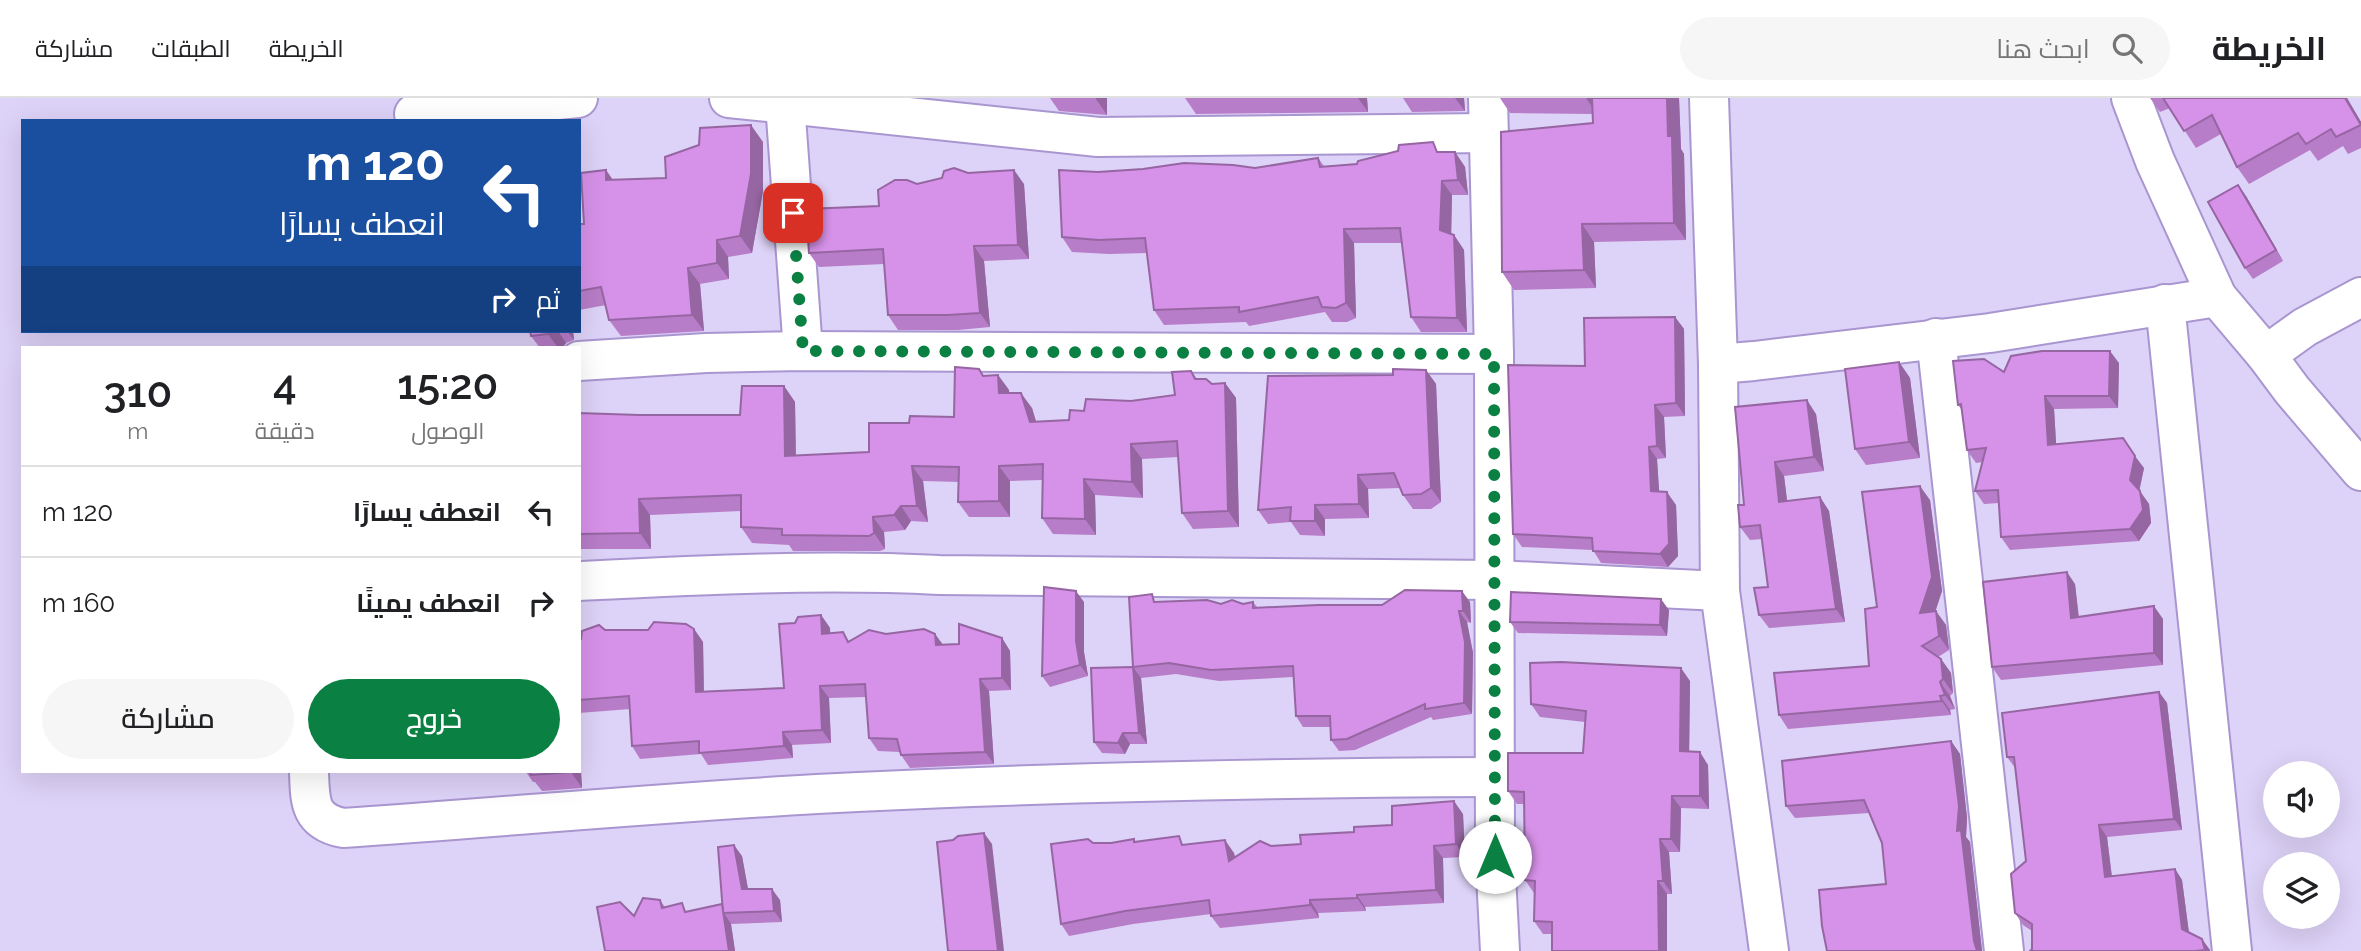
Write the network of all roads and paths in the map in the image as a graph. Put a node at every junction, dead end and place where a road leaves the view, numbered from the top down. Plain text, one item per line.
1 (578, 98) edge
2 (729, 98) edge
3 (1709, 98) edge
4 (2131, 98) edge
5 (785, 103) junction
6 (414, 114) dead end
7 (1044, 115) edge
8 (1489, 116) edge
9 (2217, 297) junction
10 (2361, 297) edge
11 (2165, 304) junction
12 (1936, 338) junction
13 (803, 351) junction
14 (1494, 354) junction
15 (2266, 355) junction
16 (581, 361) edge
17 (1718, 364) junction
18 (2361, 471) edge
19 (1496, 580) junction
20 (581, 581) edge
21 (1720, 591) junction
22 (309, 773) edge
23 (1495, 778) junction
24 (1500, 951) edge
25 (1769, 951) edge
26 (2004, 951) edge
27 (2232, 951) edge

1 - 6 street
2 - 5 street
3 - 17 street
4 - 9 street
5 - 7 street
5 - 13 street
7 - 8 street
8 - 14 street
9 - 11 street
9 - 15 street
10 - 15 street
11 - 12 street
11 - 27 street
12 - 17 street
12 - 26 street
13 - 14 street
13 - 16 street
14 - 19 street
15 - 18 street
17 - 21 street
19 - 20 street
19 - 21 street
19 - 23 street
21 - 25 street
22 - 23 street
23 - 24 street

